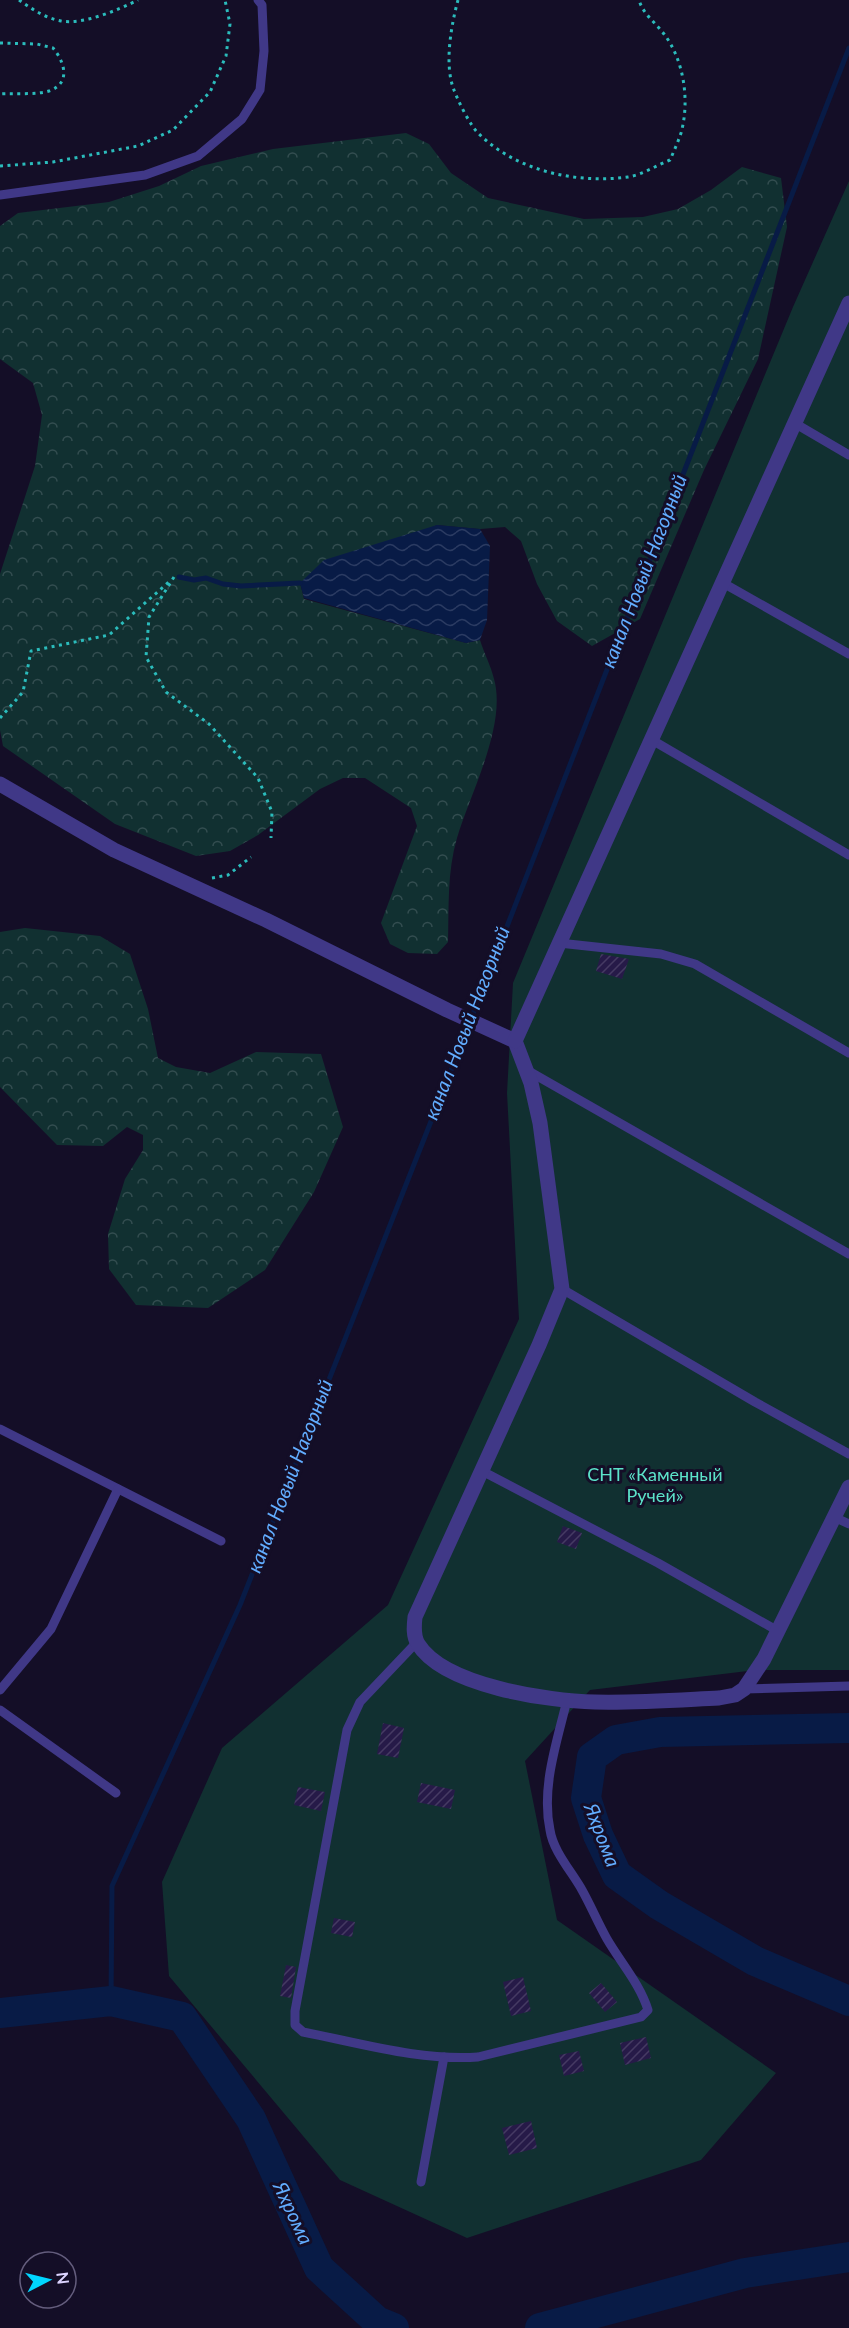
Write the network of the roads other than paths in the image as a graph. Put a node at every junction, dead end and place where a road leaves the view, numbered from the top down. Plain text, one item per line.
1 (258, 0) edge
2 (0, 195) edge
3 (849, 303) edge
4 (796, 424) junction
5 (849, 455) edge
6 (723, 583) junction
7 (849, 654) edge
8 (652, 740) junction
9 (0, 784) edge
10 (849, 855) edge
11 (560, 943) junction
12 (515, 1041) junction
13 (849, 1053) edge
14 (525, 1069) junction
15 (849, 1254) edge
16 (562, 1289) junction
17 (0, 1430) edge
18 (849, 1454) edge
19 (482, 1471) junction
20 (849, 1487) edge
21 (118, 1489) junction
22 (834, 1517) junction
23 (849, 1524) edge
24 (221, 1541) dead end
25 (778, 1630) junction
26 (416, 1643) junction
27 (849, 1686) edge
28 (744, 1689) junction
29 (0, 1690) edge
30 (567, 1700) junction
31 (0, 1710) edge
32 (116, 1793) dead end
33 (444, 2057) junction
34 (421, 2182) dead end

1 - 2 lane
3 - 4 street
4 - 5 lane
4 - 6 street
6 - 7 lane
6 - 8 street
8 - 10 lane
8 - 11 street
9 - 12 street
11 - 12 street
11 - 13 lane
12 - 14 street
14 - 15 lane
14 - 16 street
16 - 18 lane
16 - 19 street
17 - 21 lane
19 - 25 lane
19 - 26 street
20 - 22 street
21 - 24 lane
21 - 29 lane
22 - 23 lane
22 - 25 street
25 - 28 street
26 - 30 street
26 - 33 lane
27 - 28 lane
28 - 30 street
30 - 33 lane
31 - 32 lane
33 - 34 lane

